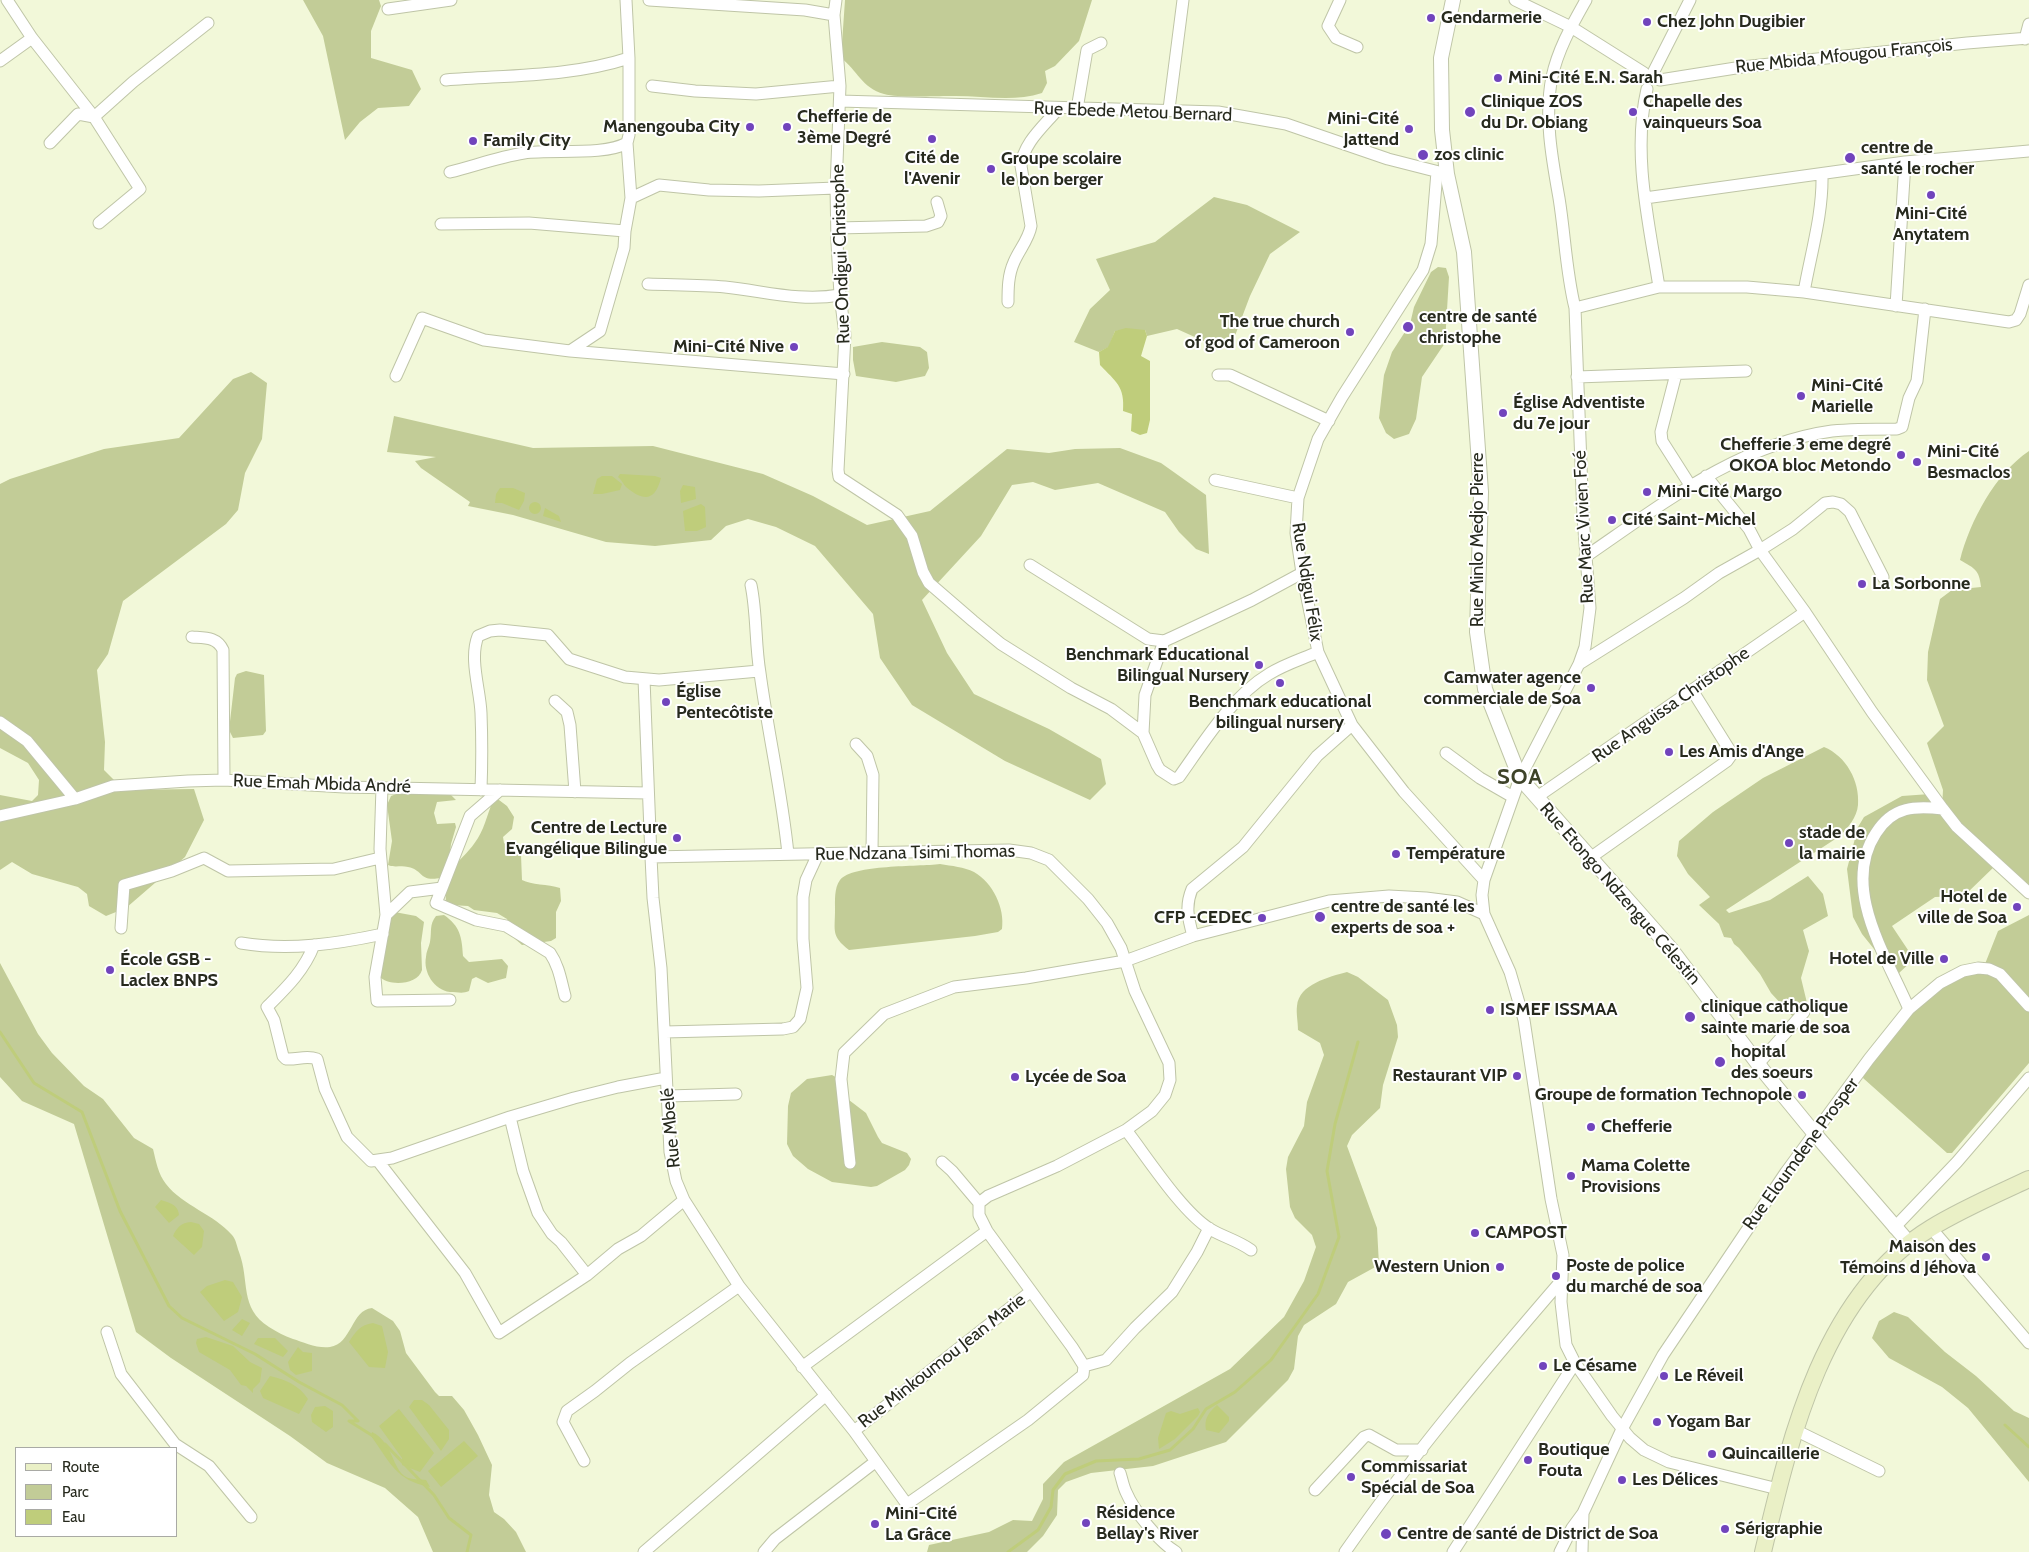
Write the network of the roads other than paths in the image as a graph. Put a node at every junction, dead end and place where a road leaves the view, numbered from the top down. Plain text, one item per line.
1 (7, 0) edge
2 (451, 0) edge
3 (626, 0) edge
4 (649, 0) edge
5 (836, 0) edge
6 (1183, 0) edge
7 (1340, 0) edge
8 (1453, 0) edge
9 (1515, 0) edge
10 (1586, 0) edge
11 (1690, 0) edge
12 (388, 9) dead end
13 (834, 15) junction
14 (208, 23) dead end
15 (2029, 24) edge
16 (1571, 27) junction
17 (32, 38) junction
18 (2027, 38) edge
19 (1101, 43) dead end
20 (1358, 47) dead end
21 (629, 58) junction
22 (0, 61) edge
23 (1653, 75) junction
24 (446, 80) dead end
25 (652, 86) dead end
26 (840, 86) junction
27 (840, 102) junction
28 (1058, 109) junction
29 (1077, 109) junction
30 (1169, 109) junction
31 (94, 117) junction
32 (50, 143) dead end
33 (627, 143) junction
34 (2029, 151) edge
35 (1905, 162) junction
36 (450, 172) dead end
37 (1442, 173) junction
38 (1822, 174) junction
39 (836, 188) junction
40 (631, 198) junction
41 (1645, 198) junction
42 (936, 202) dead end
43 (99, 223) dead end
44 (442, 224) dead end
45 (837, 228) junction
46 (625, 231) junction
47 (648, 284) dead end
48 (2029, 285) edge
49 (1659, 288) junction
50 (1804, 292) junction
51 (840, 295) junction
52 (1008, 302) dead end
53 (1896, 306) junction
54 (1575, 308) junction
55 (1925, 309) junction
56 (570, 351) junction
57 (1746, 371) dead end
58 (844, 374) junction
59 (1676, 374) junction
60 (1218, 375) dead end
61 (396, 376) dead end
62 (1577, 377) junction
63 (1329, 421) junction
64 (1706, 476) junction
65 (1215, 480) dead end
66 (1690, 484) junction
67 (1298, 498) junction
68 (1760, 550) junction
69 (1585, 557) junction
70 (1030, 565) dead end
71 (1302, 573) junction
72 (1883, 577) dead end
73 (751, 585) dead end
74 (1805, 612) junction
75 (192, 637) dead end
76 (1164, 641) junction
77 (1318, 652) junction
78 (1579, 664) junction
79 (759, 671) junction
80 (644, 679) junction
81 (1692, 690) junction
82 (555, 701) dead end
83 (0, 722) edge
84 (1352, 725) junction
85 (1143, 733) junction
86 (856, 744) dead end
87 (1446, 754) dead end
88 (1520, 778) junction
89 (224, 780) junction
90 (382, 788) junction
91 (481, 790) junction
92 (500, 790) junction
93 (575, 792) junction
94 (648, 793) junction
95 (1513, 797) junction
96 (1537, 797) junction
97 (75, 799) junction
98 (1943, 809) junction
99 (0, 816) edge
100 (872, 852) junction
101 (788, 854) junction
102 (818, 854) junction
103 (651, 857) junction
104 (380, 858) junction
105 (1590, 858) junction
106 (1484, 880) junction
107 (442, 888) junction
108 (2029, 893) edge
109 (1484, 914) junction
110 (386, 915) junction
111 (121, 928) dead end
112 (383, 934) junction
113 (1193, 936) junction
114 (241, 943) dead end
115 (314, 945) junction
116 (1125, 962) junction
117 (565, 996) dead end
118 (450, 1000) dead end
119 (2029, 1006) edge
120 (1909, 1009) junction
121 (1804, 1012) dead end
122 (665, 1032) junction
123 (1758, 1064) junction
124 (666, 1078) junction
125 (2029, 1078) edge
126 (736, 1094) dead end
127 (668, 1096) junction
128 (510, 1117) junction
129 (1126, 1130) junction
130 (1815, 1134) junction
131 (378, 1162) junction
132 (942, 1162) dead end
133 (850, 1163) dead end
134 (2029, 1179) edge
135 (684, 1200) junction
136 (979, 1203) junction
137 (1209, 1228) junction
138 (1894, 1228) junction
139 (1931, 1228) junction
140 (987, 1232) junction
141 (1910, 1244) junction
142 (1251, 1250) dead end
143 (586, 1275) junction
144 (1562, 1281) junction
145 (739, 1286) junction
146 (1030, 1292) junction
147 (107, 1332) dead end
148 (2029, 1343) edge
149 (1575, 1363) junction
150 (1084, 1366) junction
151 (802, 1367) junction
152 (826, 1395) junction
153 (1622, 1429) junction
154 (1795, 1430) junction
155 (854, 1431) junction
156 (1422, 1450) junction
157 (584, 1461) dead end
158 (875, 1462) junction
159 (1879, 1471) dead end
160 (1120, 1473) dead end
161 (1778, 1489) junction
162 (1315, 1490) dead end
163 (1583, 1513) junction
164 (251, 1517) dead end
165 (650, 1550) edge
166 (764, 1552) edge
167 (1176, 1552) edge
168 (1345, 1552) edge
169 (1453, 1552) edge
170 (1560, 1552) edge
171 (1582, 1552) edge
172 (1763, 1552) edge

1 - 17 street
2 - 12 street
3 - 21 street
4 - 13 street
5 - 13 street, Rue Ondigui Christophe
6 - 30 street
7 - 20 street
8 - 37 street, Rue Minlo Medjo Pierre
9 - 16 street
10 - 16 street, Rue Marc Vivien Foé
11 - 23 street
13 - 26 street, Rue Ondigui Christophe
14 - 31 street
15 - 18 street
16 - 23 street
16 - 54 street, Rue Marc Vivien Foé
17 - 22 street
17 - 31 street
18 - 23 street, Rue Mbida Mfougou François
19 - 29 street
21 - 24 street
21 - 33 street
23 - 41 street
25 - 26 street
26 - 27 street, Rue Ondigui Christophe
27 - 28 street, Rue Ebede Metou Bernard
27 - 39 street, Rue Ondigui Christophe
28 - 29 street, Rue Ebede Metou Bernard
28 - 52 street
29 - 30 street, Rue Ebede Metou Bernard
30 - 37 street, Rue Ebede Metou Bernard
31 - 32 street
31 - 43 street
33 - 36 street
33 - 40 street
34 - 35 street
35 - 38 street
35 - 53 street
37 - 63 street, Rue Ndigui Félix
37 - 88 street, Rue Minlo Medjo Pierre
38 - 41 street
38 - 50 street
39 - 40 street
39 - 45 street, Rue Ondigui Christophe
40 - 46 street
41 - 49 street
42 - 45 street
44 - 46 street
45 - 51 street, Rue Ondigui Christophe
46 - 56 street
47 - 51 street
48 - 55 street
49 - 50 street
49 - 54 street
50 - 53 street
51 - 58 street, Rue Ondigui Christophe
53 - 55 street
54 - 62 street, Rue Marc Vivien Foé
55 - 64 street
56 - 58 street
56 - 61 street
57 - 59 street
58 - 85 street, Rue Ondigui Christophe
59 - 62 street
59 - 66 street
60 - 63 street
62 - 69 street, Rue Marc Vivien Foé
63 - 67 street, Rue Ndigui Félix
64 - 66 street
64 - 68 street
65 - 67 street
66 - 69 street
67 - 71 street, Rue Ndigui Félix
68 - 72 street
68 - 74 street
68 - 78 street
69 - 78 street, Rue Marc Vivien Foé
70 - 76 street
71 - 76 street
71 - 77 street, Rue Ndigui Félix
73 - 79 street
74 - 81 street, Rue Anguissa Christophe
74 - 98 street
75 - 89 street
76 - 85 street
77 - 84 street, Rue Ndigui Félix
77 - 85 street
78 - 88 street, Rue Marc Vivien Foé
79 - 80 street
79 - 101 street
80 - 91 street
80 - 94 street, Rue Mbelé
81 - 96 street, Rue Anguissa Christophe
81 - 105 street
82 - 93 street
83 - 97 street
84 - 106 street, Rue Ndigui Félix
84 - 113 street
86 - 100 street
87 - 95 street
88 - 95 street, Rue Marc Vivien Foé
88 - 96 street, Rue Etongo Ndzengue Célestin
89 - 90 street, Rue Emah Mbida André
89 - 97 street, Rue Emah Mbida André
90 - 91 street, Rue Emah Mbida André
90 - 104 street
91 - 92 street, Rue Emah Mbida André
92 - 93 street, Rue Emah Mbida André
92 - 107 street
93 - 94 street, Rue Emah Mbida André
94 - 103 street, Rue Mbelé
95 - 106 street, Rue Marc Vivien Foé
96 - 105 street, Rue Etongo Ndzengue Célestin
97 - 99 street, Rue Emah Mbida André
98 - 108 street
98 - 120 street
100 - 102 street, Rue Ndzana Tsimi Thomas
100 - 116 street, Rue Ndzana Tsimi Thomas
101 - 102 street, Rue Ndzana Tsimi Thomas
101 - 103 street, Rue Ndzana Tsimi Thomas
102 - 122 street
103 - 122 street, Rue Mbelé
104 - 110 street
104 - 111 street
105 - 123 street, Rue Etongo Ndzengue Célestin
106 - 109 street, Rue Marc Vivien Foé
107 - 110 street
107 - 117 street
109 - 113 street
109 - 144 street
110 - 112 street
112 - 115 street
112 - 118 street
113 - 116 street
114 - 115 street
115 - 131 street
116 - 129 street, Rue Ndzana Tsimi Thomas
116 - 133 street
119 - 120 street, Rue Eloumdene Prosper
120 - 130 street, Rue Eloumdene Prosper
121 - 123 street
122 - 124 street, Rue Mbelé
123 - 130 street, Rue Etongo Ndzengue Célestin
124 - 127 street, Rue Mbelé
124 - 128 street
125 - 138 street
126 - 127 street
127 - 135 street, Rue Mbelé
128 - 131 street
128 - 143 street
129 - 136 street, Rue Ndzana Tsimi Thomas
129 - 137 street
130 - 138 street, Rue Etongo Ndzengue Célestin
130 - 153 street, Rue Eloumdene Prosper
131 - 143 street
132 - 136 street
134 - 139 main road
135 - 143 street
135 - 145 street, Rue Mbelé
136 - 140 street
137 - 142 street
137 - 150 street
138 - 141 street, Rue Etongo Ndzengue Célestin
139 - 141 main road
139 - 148 street
140 - 146 street
140 - 151 street
141 - 154 main road
144 - 149 street
144 - 156 street
145 - 151 street, Rue Mbelé
145 - 157 street
146 - 150 street
146 - 155 street, Rue Minkoumou Jean Marie
147 - 164 street
149 - 153 street
149 - 169 street
150 - 158 street, Rue Mbelé
151 - 152 street, Rue Mbelé
152 - 155 street, Rue Mbelé
152 - 165 street
153 - 161 street
153 - 163 street, Rue Eloumdene Prosper
154 - 159 street
154 - 161 main road
155 - 158 street, Rue Mbelé
156 - 162 street
156 - 168 street
158 - 166 street
160 - 167 street
161 - 172 main road
163 - 170 street
163 - 171 street

